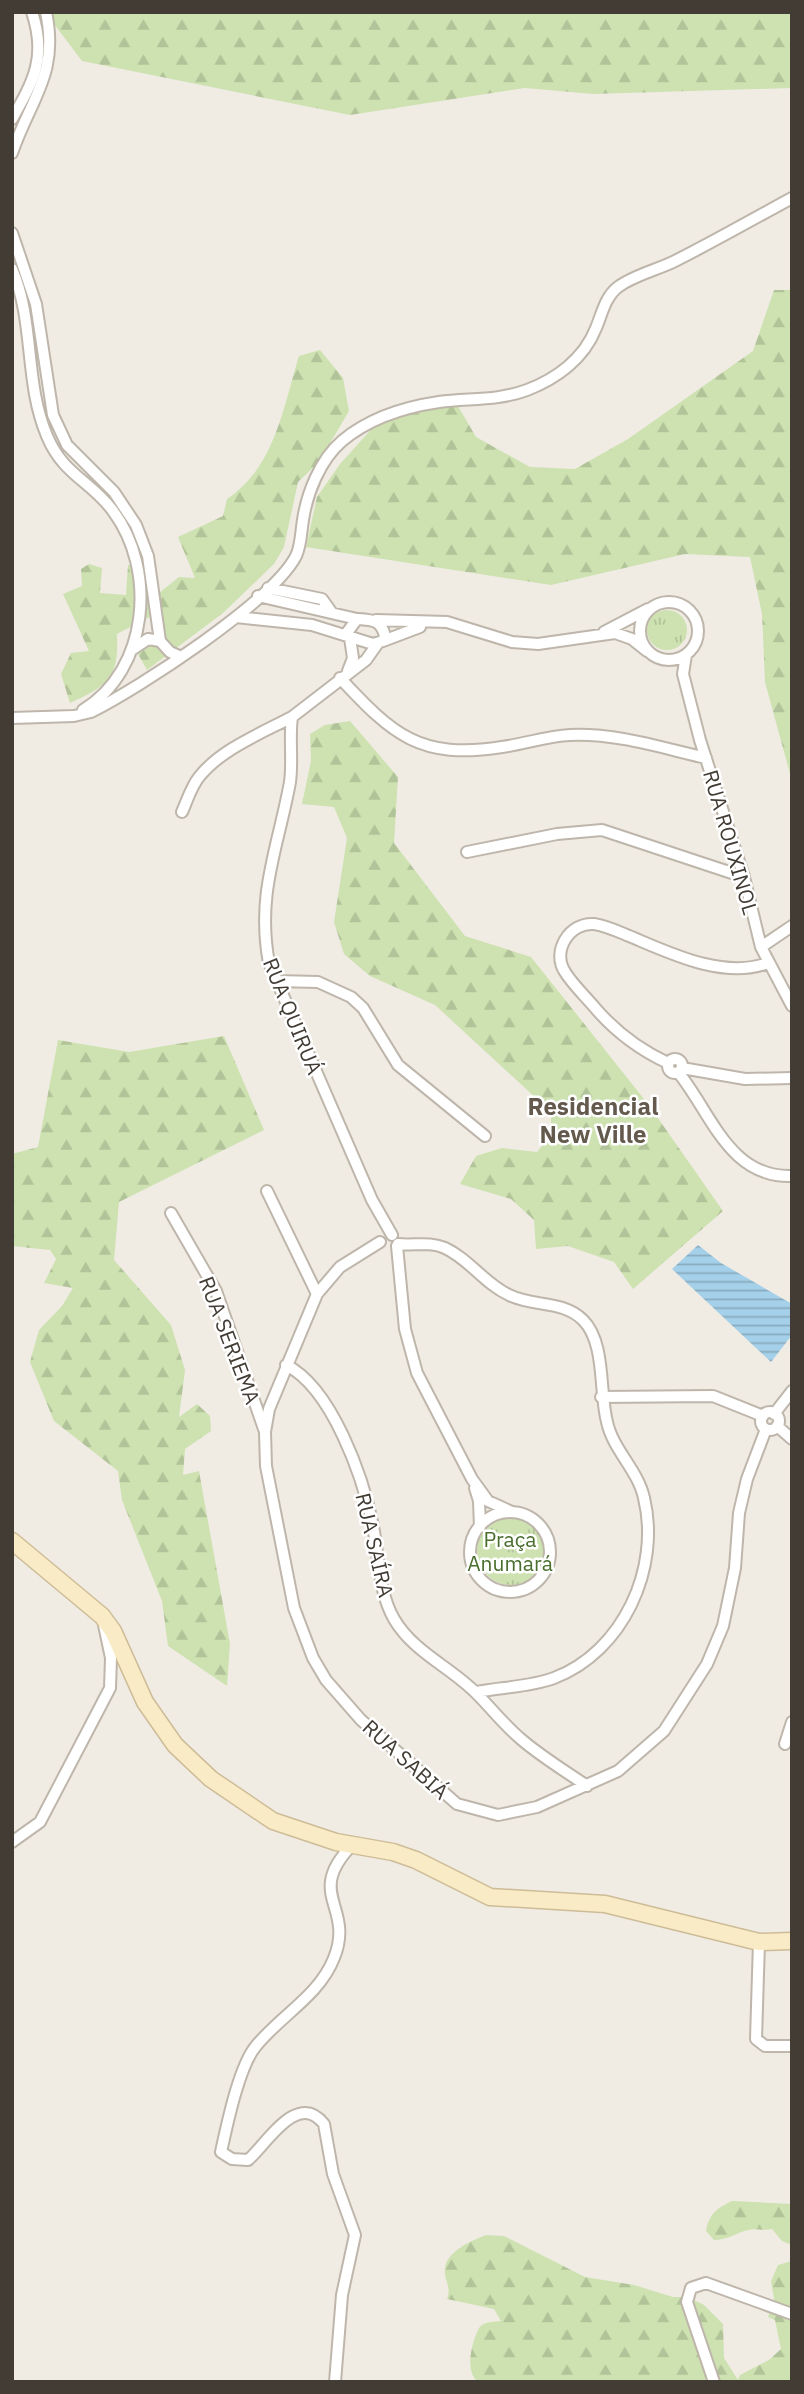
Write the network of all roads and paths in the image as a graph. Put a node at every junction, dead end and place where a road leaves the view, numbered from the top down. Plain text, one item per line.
1 (32, 12) edge
2 (46, 12) edge
3 (12, 119) edge
4 (12, 153) edge
5 (792, 198) edge
6 (12, 233) edge
7 (12, 269) edge
8 (264, 595) junction
9 (651, 608) junction
10 (332, 612) junction
11 (236, 617) junction
12 (260, 617) junction
13 (357, 619) junction
14 (376, 620) junction
15 (432, 622) junction
16 (328, 629) junction
17 (348, 636) junction
18 (597, 636) junction
19 (380, 642) junction
20 (164, 645) junction
21 (133, 649) junction
22 (647, 651) junction
23 (686, 655) junction
24 (174, 659) junction
25 (672, 660) junction
26 (126, 666) junction
27 (683, 674) junction
28 (344, 675) junction
29 (137, 684) junction
30 (74, 716) junction
31 (292, 717) junction
32 (12, 718) edge
33 (700, 740) junction
34 (677, 751) junction
35 (706, 758) junction
36 (182, 812) dead end
37 (467, 852) dead end
38 (737, 855) junction
39 (717, 867) junction
40 (744, 877) junction
41 (792, 926) edge
42 (761, 947) junction
43 (768, 964) junction
44 (276, 981) junction
45 (792, 1006) edge
46 (676, 1064) junction
47 (792, 1078) edge
48 (485, 1136) dead end
49 (792, 1175) edge
50 (267, 1191) dead end
51 (171, 1213) dead end
52 (390, 1243) junction
53 (307, 1271) junction
54 (326, 1281) junction
55 (317, 1294) junction
56 (286, 1365) junction
57 (792, 1391) edge
58 (601, 1397) junction
59 (769, 1415) junction
60 (772, 1427) junction
61 (265, 1432) junction
62 (792, 1439) edge
63 (472, 1479) junction
64 (512, 1512) junction
65 (480, 1527) junction
66 (12, 1541) edge
67 (102, 1616) junction
68 (476, 1692) junction
69 (792, 1722) edge
70 (785, 1744) dead end
71 (587, 1786) junction
72 (12, 1842) edge
73 (352, 1845) junction
74 (792, 1941) edge
75 (759, 1942) junction
76 (792, 2046) edge
77 (792, 2314) edge
78 (335, 2382) edge
79 (715, 2382) edge

1 - 3 street
2 - 4 street
5 - 8 street
6 - 20 street
7 - 21 street
8 - 10 street
8 - 11 street
8 - 12 street
9 - 18 street
9 - 22 street
9 - 23 street
10 - 13 street
10 - 16 street
11 - 12 street
11 - 24 street
12 - 16 street
13 - 14 street
13 - 17 street
14 - 15 street
14 - 19 street
15 - 18 street
15 - 19 street
16 - 17 street
17 - 19 street
17 - 28 street
18 - 22 street
19 - 28 street
20 - 21 street
20 - 24 street
21 - 26 street
22 - 25 street
23 - 25 street
23 - 27 street, RUA ROUXINOL
24 - 29 street
25 - 27 street, RUA ROUXINOL
26 - 29 street
26 - 30 street
27 - 33 street, RUA ROUXINOL
28 - 31 street
28 - 34 street
29 - 30 street
30 - 32 street
31 - 36 street
31 - 44 street, RUA QUIRUÁ
33 - 34 street
33 - 35 street, RUA ROUXINOL
34 - 35 street
35 - 38 street, RUA ROUXINOL
37 - 39 street
38 - 39 street
38 - 40 street, RUA ROUXINOL
39 - 40 street
40 - 42 street, RUA ROUXINOL
41 - 42 street
42 - 43 street, RUA ROUXINOL
43 - 45 street, RUA ROUXINOL
43 - 46 street
44 - 48 street
44 - 52 street, RUA QUIRUÁ
46 - 47 street
46 - 49 street
50 - 53 street
51 - 61 street, RUA SERIEMA
52 - 54 street, RUA SABIÁ
52 - 58 street, RUA SABIÁ
52 - 63 street, RUA QUIRUÁ
53 - 54 street
53 - 55 street
54 - 55 street, RUA SABIÁ
55 - 56 street, RUA SABIÁ
56 - 61 street, RUA SABIÁ
56 - 68 street, RUA SAÍRA
57 - 59 street
58 - 59 street
58 - 68 street, RUA SABIÁ
59 - 60 street
60 - 62 street
60 - 71 street, RUA SABIÁ
61 - 71 street, RUA SABIÁ
63 - 64 street
63 - 65 street
64 - 65 street
64 - 65 street
66 - 67 main road
67 - 72 street
67 - 73 main road
68 - 71 street, RUA SAÍRA
69 - 70 street
73 - 75 main road
73 - 78 street
74 - 75 main road
75 - 76 street
77 - 79 street

